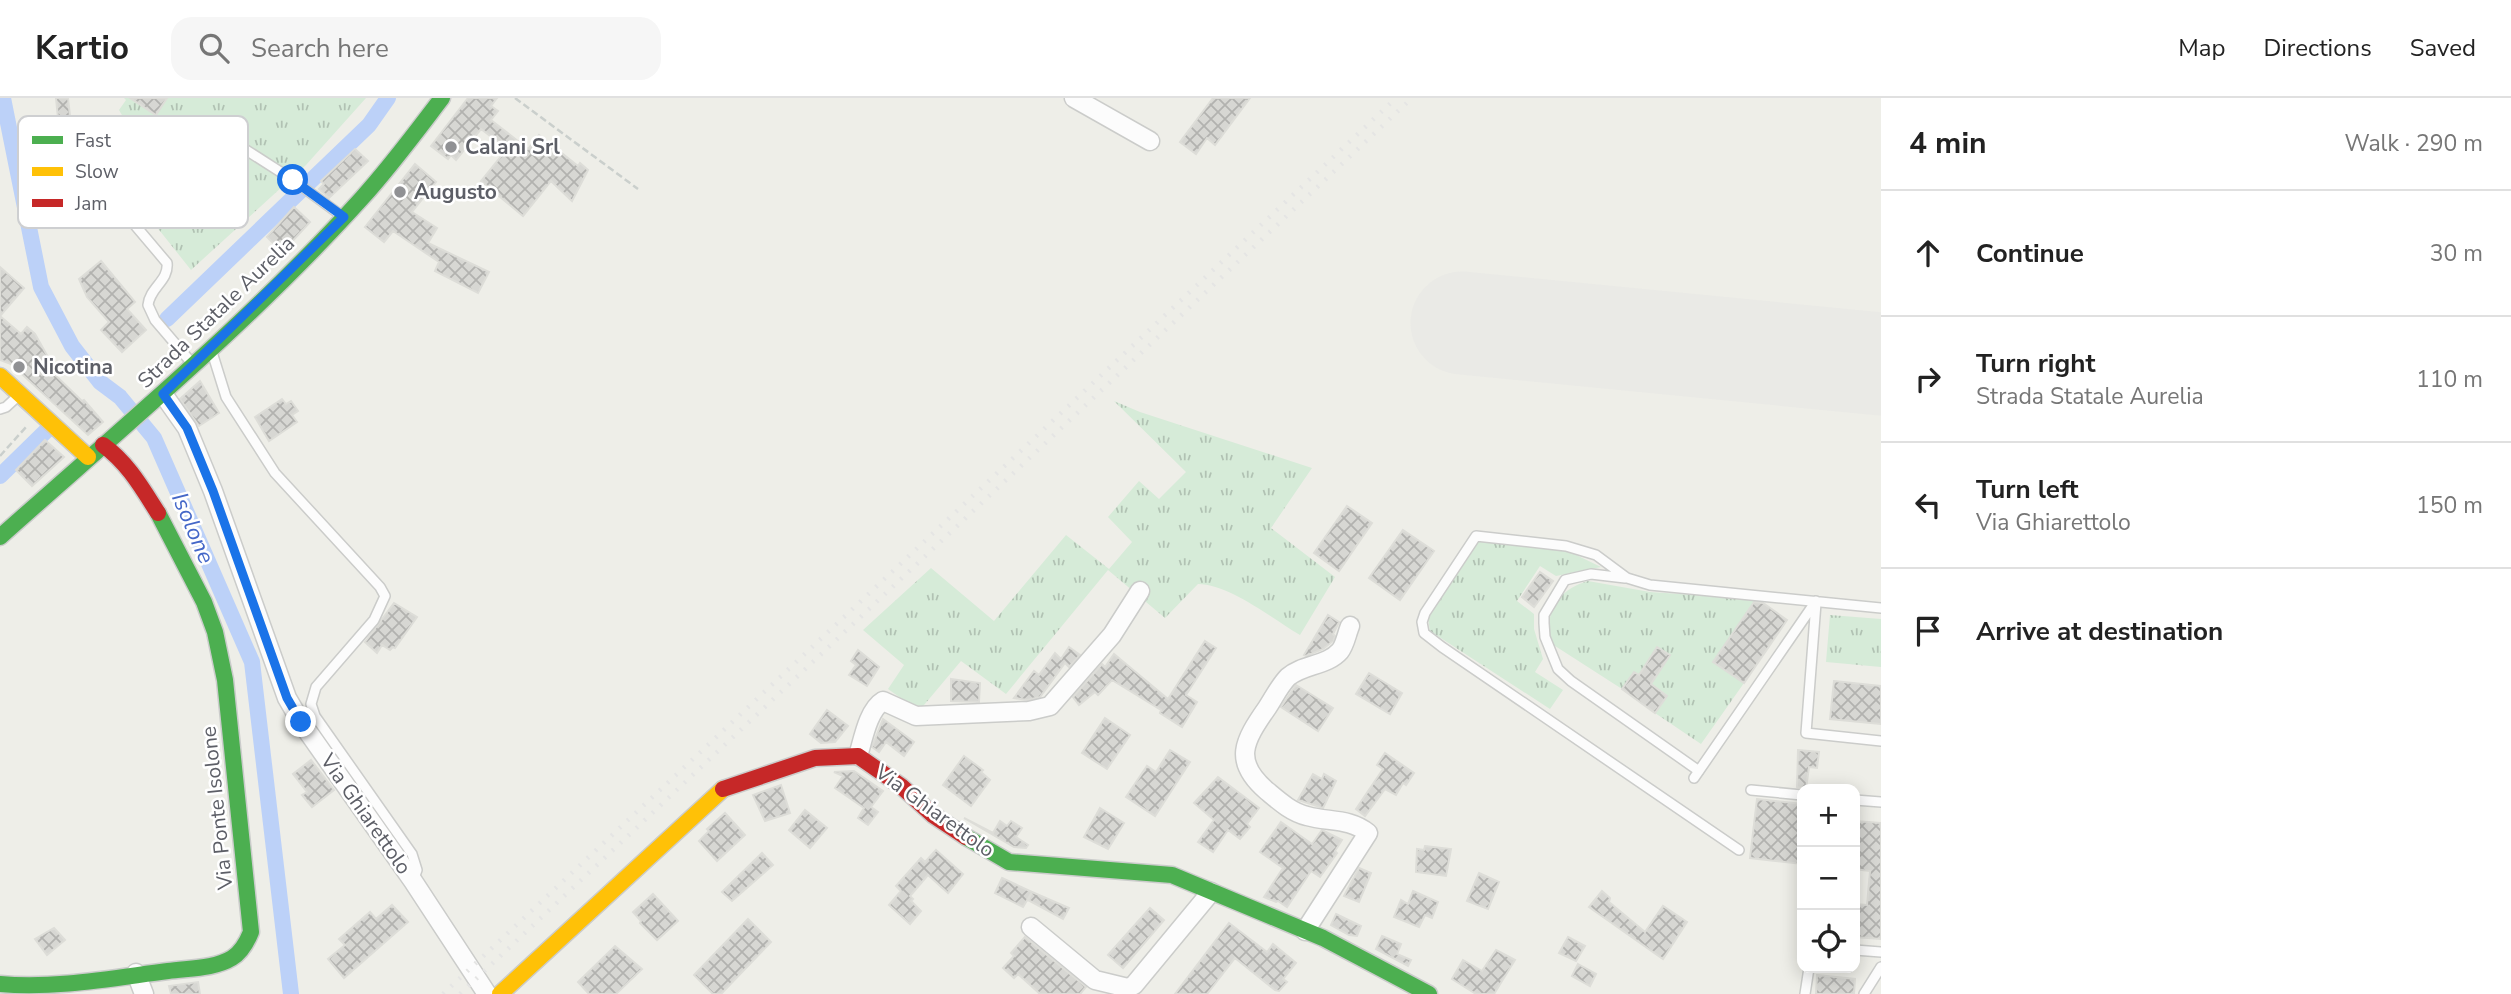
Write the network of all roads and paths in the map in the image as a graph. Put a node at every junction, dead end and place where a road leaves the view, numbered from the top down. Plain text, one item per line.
1 (514, 98) edge
2 (1073, 98) edge
3 (432, 102) edge
4 (1150, 141) dead end
5 (248, 151) edge
6 (638, 190) dead end
7 (344, 217) junction
8 (137, 228) edge
9 (211, 348) junction
10 (193, 365) junction
11 (0, 376) edge
12 (20, 393) junction
13 (159, 397) junction
14 (0, 409) edge
15 (42, 413) junction
16 (105, 442) junction
17 (0, 456) edge
18 (88, 457) junction
19 (0, 537) edge
20 (1627, 578) junction
21 (1140, 591) dead end
22 (1816, 601) junction
23 (1881, 608) edge
24 (1350, 626) dead end
25 (1881, 741) edge
26 (858, 757) junction
27 (1751, 790) dead end
28 (1797, 795) edge
29 (1860, 800) edge
30 (1881, 802) edge
31 (1739, 850) dead end
32 (413, 881) junction
33 (1211, 892) junction
34 (1031, 927) dead end
35 (1305, 931) junction
36 (1860, 950) edge
37 (1881, 952) edge
38 (1881, 967) edge
39 (1808, 973) edge
40 (136, 974) junction
41 (0, 984) edge
42 (144, 994) edge
43 (487, 994) edge
44 (500, 994) edge
45 (1429, 994) edge
46 (1805, 994) edge
47 (1864, 994) edge

1 - 6 path
2 - 4 street
3 - 7 street, Strada Statale Aurelia
5 - 7 lane
7 - 9 street, Strada Statale Aurelia
8 - 10 lane
9 - 10 street, Strada Statale Aurelia
9 - 32 lane
10 - 13 street, Strada Statale Aurelia
11 - 12 street
12 - 14 lane
12 - 15 street
13 - 16 street, Strada Statale Aurelia
13 - 32 street, Via Ghiarettolo
15 - 17 path
15 - 18 street
16 - 18 street, Strada Statale Aurelia
16 - 40 street, Via Ponte Isolone
18 - 19 street, Strada Statale Aurelia
20 - 22 lane
20 - 22 lane
20 - 31 lane
21 - 26 street
22 - 23 lane
22 - 25 lane
24 - 35 street
26 - 33 street, Via Ghiarettolo
26 - 44 street, Via Ghiarettolo
27 - 28 lane
29 - 30 lane
32 - 43 street, Via Ghiarettolo
33 - 34 street
33 - 35 street, Via Ghiarettolo
35 - 45 street, Via Ghiarettolo
36 - 37 lane
38 - 47 lane
39 - 46 lane
40 - 41 street, Via Ponte Isolone
40 - 42 street

